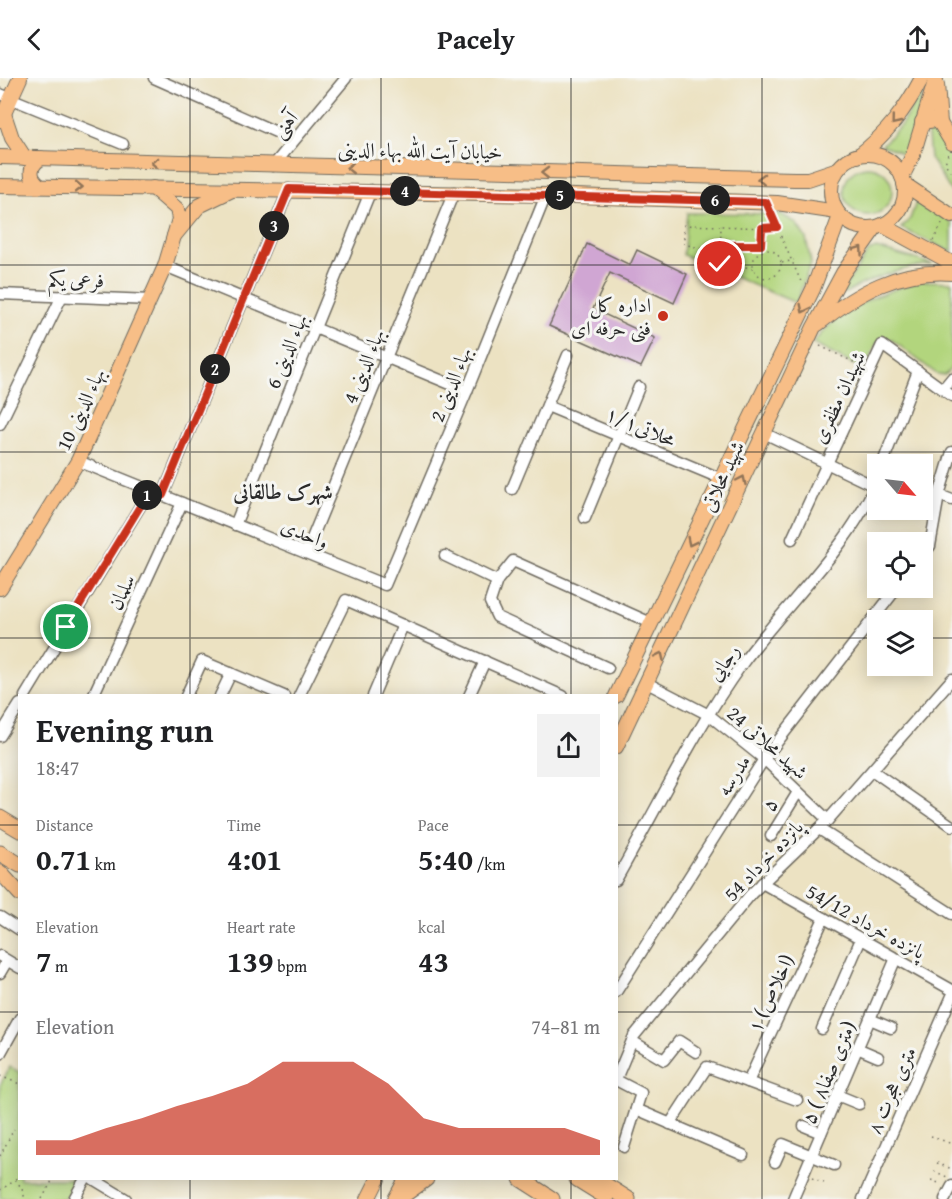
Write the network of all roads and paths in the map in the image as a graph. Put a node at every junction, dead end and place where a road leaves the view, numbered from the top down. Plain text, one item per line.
1 (20, 78) edge
2 (154, 78) edge
3 (346, 78) edge
4 (922, 78) edge
5 (937, 78) edge
6 (5, 96) edge
7 (1, 118) edge
8 (922, 122) junction
9 (940, 123) junction
10 (294, 140) junction
11 (123, 144) dead end
12 (951, 147) edge
13 (858, 156) junction
14 (0, 157) edge
15 (25, 158) junction
16 (41, 158) junction
17 (273, 166) junction
18 (838, 169) junction
19 (952, 174) edge
20 (795, 180) junction
21 (903, 181) junction
22 (0, 186) edge
23 (40, 186) junction
24 (153, 188) junction
25 (235, 189) junction
26 (289, 189) junction
27 (370, 190) junction
28 (454, 192) junction
29 (546, 195) junction
30 (766, 202) junction
31 (795, 205) junction
32 (838, 214) junction
33 (950, 214) edge
34 (721, 226) junction
35 (879, 226) junction
36 (777, 227) junction
37 (762, 228) junction
38 (174, 236) junction
39 (720, 245) junction
40 (761, 245) junction
41 (763, 250) junction
42 (928, 251) junction
43 (720, 253) junction
44 (794, 260) junction
45 (781, 263) junction
46 (952, 263) edge
47 (822, 265) junction
48 (165, 266) junction
49 (753, 268) junction
50 (843, 273) junction
51 (952, 273) edge
52 (0, 294) edge
53 (62, 296) junction
54 (244, 298) junction
55 (151, 300) junction
56 (808, 300) junction
57 (315, 328) junction
58 (811, 333) junction
59 (568, 355) dead end
60 (386, 357) junction
61 (871, 370) junction
62 (918, 371) junction
63 (952, 378) edge
64 (639, 387) dead end
65 (467, 391) junction
66 (948, 392) edge
67 (547, 406) junction
68 (0, 424) edge
69 (764, 433) junction
70 (618, 436) junction
71 (952, 452) edge
72 (886, 454) edge
73 (78, 461) junction
74 (826, 464) junction
75 (722, 479) junction
76 (867, 479) edge
77 (512, 489) dead end
78 (150, 490) junction
79 (163, 495) junction
80 (939, 495) junction
81 (952, 500) edge
82 (867, 502) edge
83 (182, 503) junction
84 (585, 518) dead end
85 (235, 525) junction
86 (932, 532) edge
87 (792, 538) dead end
88 (306, 553) junction
89 (446, 556) dead end
90 (497, 582) junction
91 (385, 585) joint
92 (0, 588) edge
93 (889, 598) edge
94 (651, 623) junction
95 (403, 625) junction
96 (485, 662) junction
97 (608, 668) dead end
98 (231, 673) junction
99 (952, 679) edge
100 (647, 683) junction
101 (26, 694) edge
102 (94, 694) edge
103 (187, 694) edge
104 (221, 694) edge
105 (279, 694) edge
106 (300, 694) edge
107 (374, 694) edge
108 (471, 694) edge
109 (558, 694) edge
110 (617, 694) edge
111 (18, 707) edge
112 (709, 715) junction
113 (0, 736) edge
114 (618, 743) edge
115 (764, 759) junction
116 (873, 771) junction
117 (798, 792) junction
118 (0, 818) edge
119 (828, 820) junction
120 (950, 820) edge
121 (18, 829) edge
122 (819, 829) junction
123 (771, 836) dead end
124 (0, 853) edge
125 (18, 864) edge
126 (0, 872) edge
127 (618, 876) edge
128 (762, 884) junction
129 (18, 892) edge
130 (952, 914) edge
131 (0, 917) edge
132 (824, 918) junction
133 (18, 929) edge
134 (861, 939) junction
135 (4, 958) edge
136 (896, 958) junction
137 (18, 967) edge
138 (0, 973) edge
139 (618, 990) edge
140 (952, 990) edge
141 (952, 996) edge
142 (870, 1019) junction
143 (18, 1021) edge
144 (891, 1028) dead end
145 (822, 1029) dead end
146 (4, 1039) edge
147 (632, 1041) junction
148 (857, 1048) junction
149 (696, 1052) dead end
150 (0, 1054) edge
151 (878, 1057) dead end
152 (618, 1074) edge
153 (0, 1076) edge
154 (618, 1080) edge
155 (748, 1082) junction
156 (18, 1083) edge
157 (837, 1095) junction
158 (797, 1100) dead end
159 (859, 1104) dead end
160 (636, 1109) junction
161 (670, 1124) junction
162 (804, 1126) dead end
163 (14, 1129) dead end
164 (821, 1133) junction
165 (931, 1136) dead end
166 (952, 1144) edge
167 (624, 1147) dead end
168 (743, 1155) dead end
169 (0, 1156) edge
170 (811, 1156) junction
171 (775, 1162) dead end
172 (937, 1163) dead end
173 (834, 1165) dead end
174 (952, 1169) edge
175 (934, 1171) dead end
176 (18, 1176) edge
177 (952, 1179) edge
178 (16, 1180) junction
179 (84, 1180) edge
180 (95, 1180) edge
181 (368, 1180) edge
182 (377, 1180) edge
183 (406, 1180) edge
184 (425, 1180) edge
185 (522, 1180) edge
186 (579, 1180) edge
187 (598, 1180) edge
188 (52, 1181) dead end
189 (952, 1186) edge
190 (0, 1190) edge
191 (24, 1199) edge
192 (42, 1199) edge
193 (74, 1199) edge
194 (126, 1199) edge
195 (367, 1199) edge
196 (397, 1199) edge
197 (552, 1199) edge
198 (608, 1199) edge
199 (628, 1199) edge
200 (793, 1199) edge
201 (863, 1199) edge
202 (945, 1199) edge

1 - 6 main road
2 - 10 street
3 - 10 street, آهنی
4 -> 13 main road
5 - 8 main road
5 - 9 main road
6 - 7 main road
6 - 11 street
7 - 15 main road
8 - 9 main road
8 - 21 main road
9 - 12 main road
10 - 17 street, آهنی
12 - 19 path
13 - 18 main road
13 - 21 main road
14 - 15 main road, خیابان آیت الله بهاء الدینی
15 - 16 main road, خیابان آیت الله بهاء الدینی
17 -> 16 main road, خیابان آیت الله بهاء الدینی
16 - 23 main road
20 -> 17 main road, خیابان آیت الله بهاء الدینی
18 - 20 main road, خیابان آیت الله بهاء الدینی
18 - 32 main road
20 - 31 main road
21 - 33 main road
21 - 35 main road
22 - 23 main road, خیابان آیت الله بهاء الدینی
23 -> 24 main road, خیابان آیت الله بهاء الدینی
24 - 25 main road, خیابان آیت الله بهاء الدینی
24 - 38 main road
25 - 26 main road, خیابان آیت الله بهاء الدینی
25 - 38 main road
26 - 27 main road, خیابان آیت الله بهاء الدینی
26 - 54 street
27 - 28 main road, خیابان آیت الله بهاء الدینی
27 - 57 street, بهاء الدینی 6
28 - 29 main road, خیابان آیت الله بهاء الدینی
28 - 60 street, بهاء الدینی 4
29 - 30 main road, خیابان آیت الله بهاء الدینی
29 - 65 street, بهاء الدینی 2
30 - 31 main road, خیابان آیت الله بهاء الدینی
30 - 36 path
31 - 32 main road, خیابان آیت الله بهاء الدینی
32 - 35 main road
32 - 47 main road, شهید محلاتی
33 - 42 path
34 - 37 path
34 - 39 path
34 - 43 path
35 - 42 main road
50 -> 35 main road, شهید محلاتی
36 - 37 path
36 - 44 path
37 - 40 path
38 - 48 main road, بهاء الدینی 10
39 - 40 path
39 - 43 path
40 - 41 path
41 - 45 path
41 - 49 path
42 - 46 main road
43 - 49 path
44 - 45 path
44 - 56 path
45 - 49 path
47 - 50 main road
47 - 56 main road, شهید محلاتی
48 - 54 street
48 - 55 main road, بهاء الدینی 10
50 - 58 main road, شهید محلاتی
51 - 58 main road
52 - 53 street, فرعی یکم
53 - 55 street, فرعی یکم
53 - 68 street
54 - 57 street
54 - 79 street
55 - 73 main road, بهاء الدینی 10
56 -> 75 main road, شهید محلاتی
57 - 60 street
57 - 85 street, بهاء الدینی 6
58 - 61 path
58 - 69 main road, شهید محلاتی
59 - 67 street
60 - 65 street
60 - 88 street, بهاء الدینی 4
61 - 62 street, شهیدان مظفری
61 - 74 street, شهیدان مظفری
62 - 66 street
62 - 72 street
63 - 66 street
64 - 70 street
65 - 91 street, بهاء الدینی 2
67 - 70 street, محلاتی۱/۱
67 - 77 street
69 - 74 street
100 -> 69 main road, شهید محلاتی
70 - 75 street, محلاتی۱/۱
70 - 84 street
71 - 80 street
73 - 78 street, واحدی
73 - 92 main road, بهاء الدینی 10
74 - 76 street
74 - 87 street, شهیدان مظفری
75 -> 94 main road, شهید محلاتی
78 - 79 street, واحدی
78 - 101 street
79 - 83 street, واحدی
80 - 81 street
80 - 86 street
82 - 112 street, رجایی
83 - 85 street, واحدی
83 - 102 street, سلمان
85 - 88 street, واحدی
88 - 91 street, واحدی
89 - 90 street
90 - 94 street
90 - 97 street
93 - 115 street, مدرسه
94 - 110 main road, شهید محلاتی
95 - 96 street
95 - 106 street
95 - 107 street
96 - 108 street
96 - 109 street
98 - 103 street
98 - 104 street
98 - 105 street
99 - 116 street, پانزده خرداد 54
100 - 112 street, شهید محلاتی 24
100 - 114 main road, شهید محلاتی
111 - 113 street
112 - 115 street, شهید محلاتی 24
112 - 127 street, رجایی
115 - 117 street, شهید محلاتی 24
115 - 139 street, مدرسه
116 - 119 street, پانزده خرداد 54
116 - 120 street
117 - 119 street, شهید محلاتی 24
117 - 123 street, ۵
118 - 121 highway
119 - 122 street, پانزده خرداد 54
122 - 128 street, پانزده خرداد 54
122 - 130 street
124 - 125 highway
126 - 129 main road
128 - 132 street, پانزده خرداد 54/12
128 - 147 street, پانزده خرداد 54
131 - 133 street
132 - 134 street, پانزده خرداد 54/12
132 - 155 street, ۱ (اخلاص)
134 - 136 street, پانزده خرداد 54/12
134 - 145 street
135 - 137 street
135 - 138 street
136 - 140 street, پانزده خرداد 54/12
136 - 142 street, ۵ ( ۸متری صفا)
141 - 201 street, ۸ متری هجرت
142 - 144 street
142 - 148 street, ۵ ( ۸متری صفا)
143 - 146 street
146 - 150 street
147 - 149 street
147 - 152 street, پانزده خرداد 54
148 - 151 street
148 - 157 street, ۵ ( ۸متری صفا)
153 - 156 path
154 - 160 street
155 - 158 street
155 - 161 street
157 - 159 street
157 - 164 street, ۵ ( ۸متری صفا)
160 - 161 street
160 - 167 street
161 - 168 street
162 - 164 street
163 - 169 path
164 - 170 street, ۵ ( ۸متری صفا)
165 - 166 path
170 - 171 street
170 - 173 street
170 - 200 street, ۵ ( ۸متری صفا)
172 - 174 path
175 - 177 path
176 - 178 path
178 - 190 path
178 - 191 path
179 - 193 street
180 - 194 street
181 - 195 main road
182 - 195 main road
183 - 196 main road
184 - 196 highway
185 - 197 highway
186 - 198 highway
187 - 199 highway
188 - 192 path
189 - 202 street

